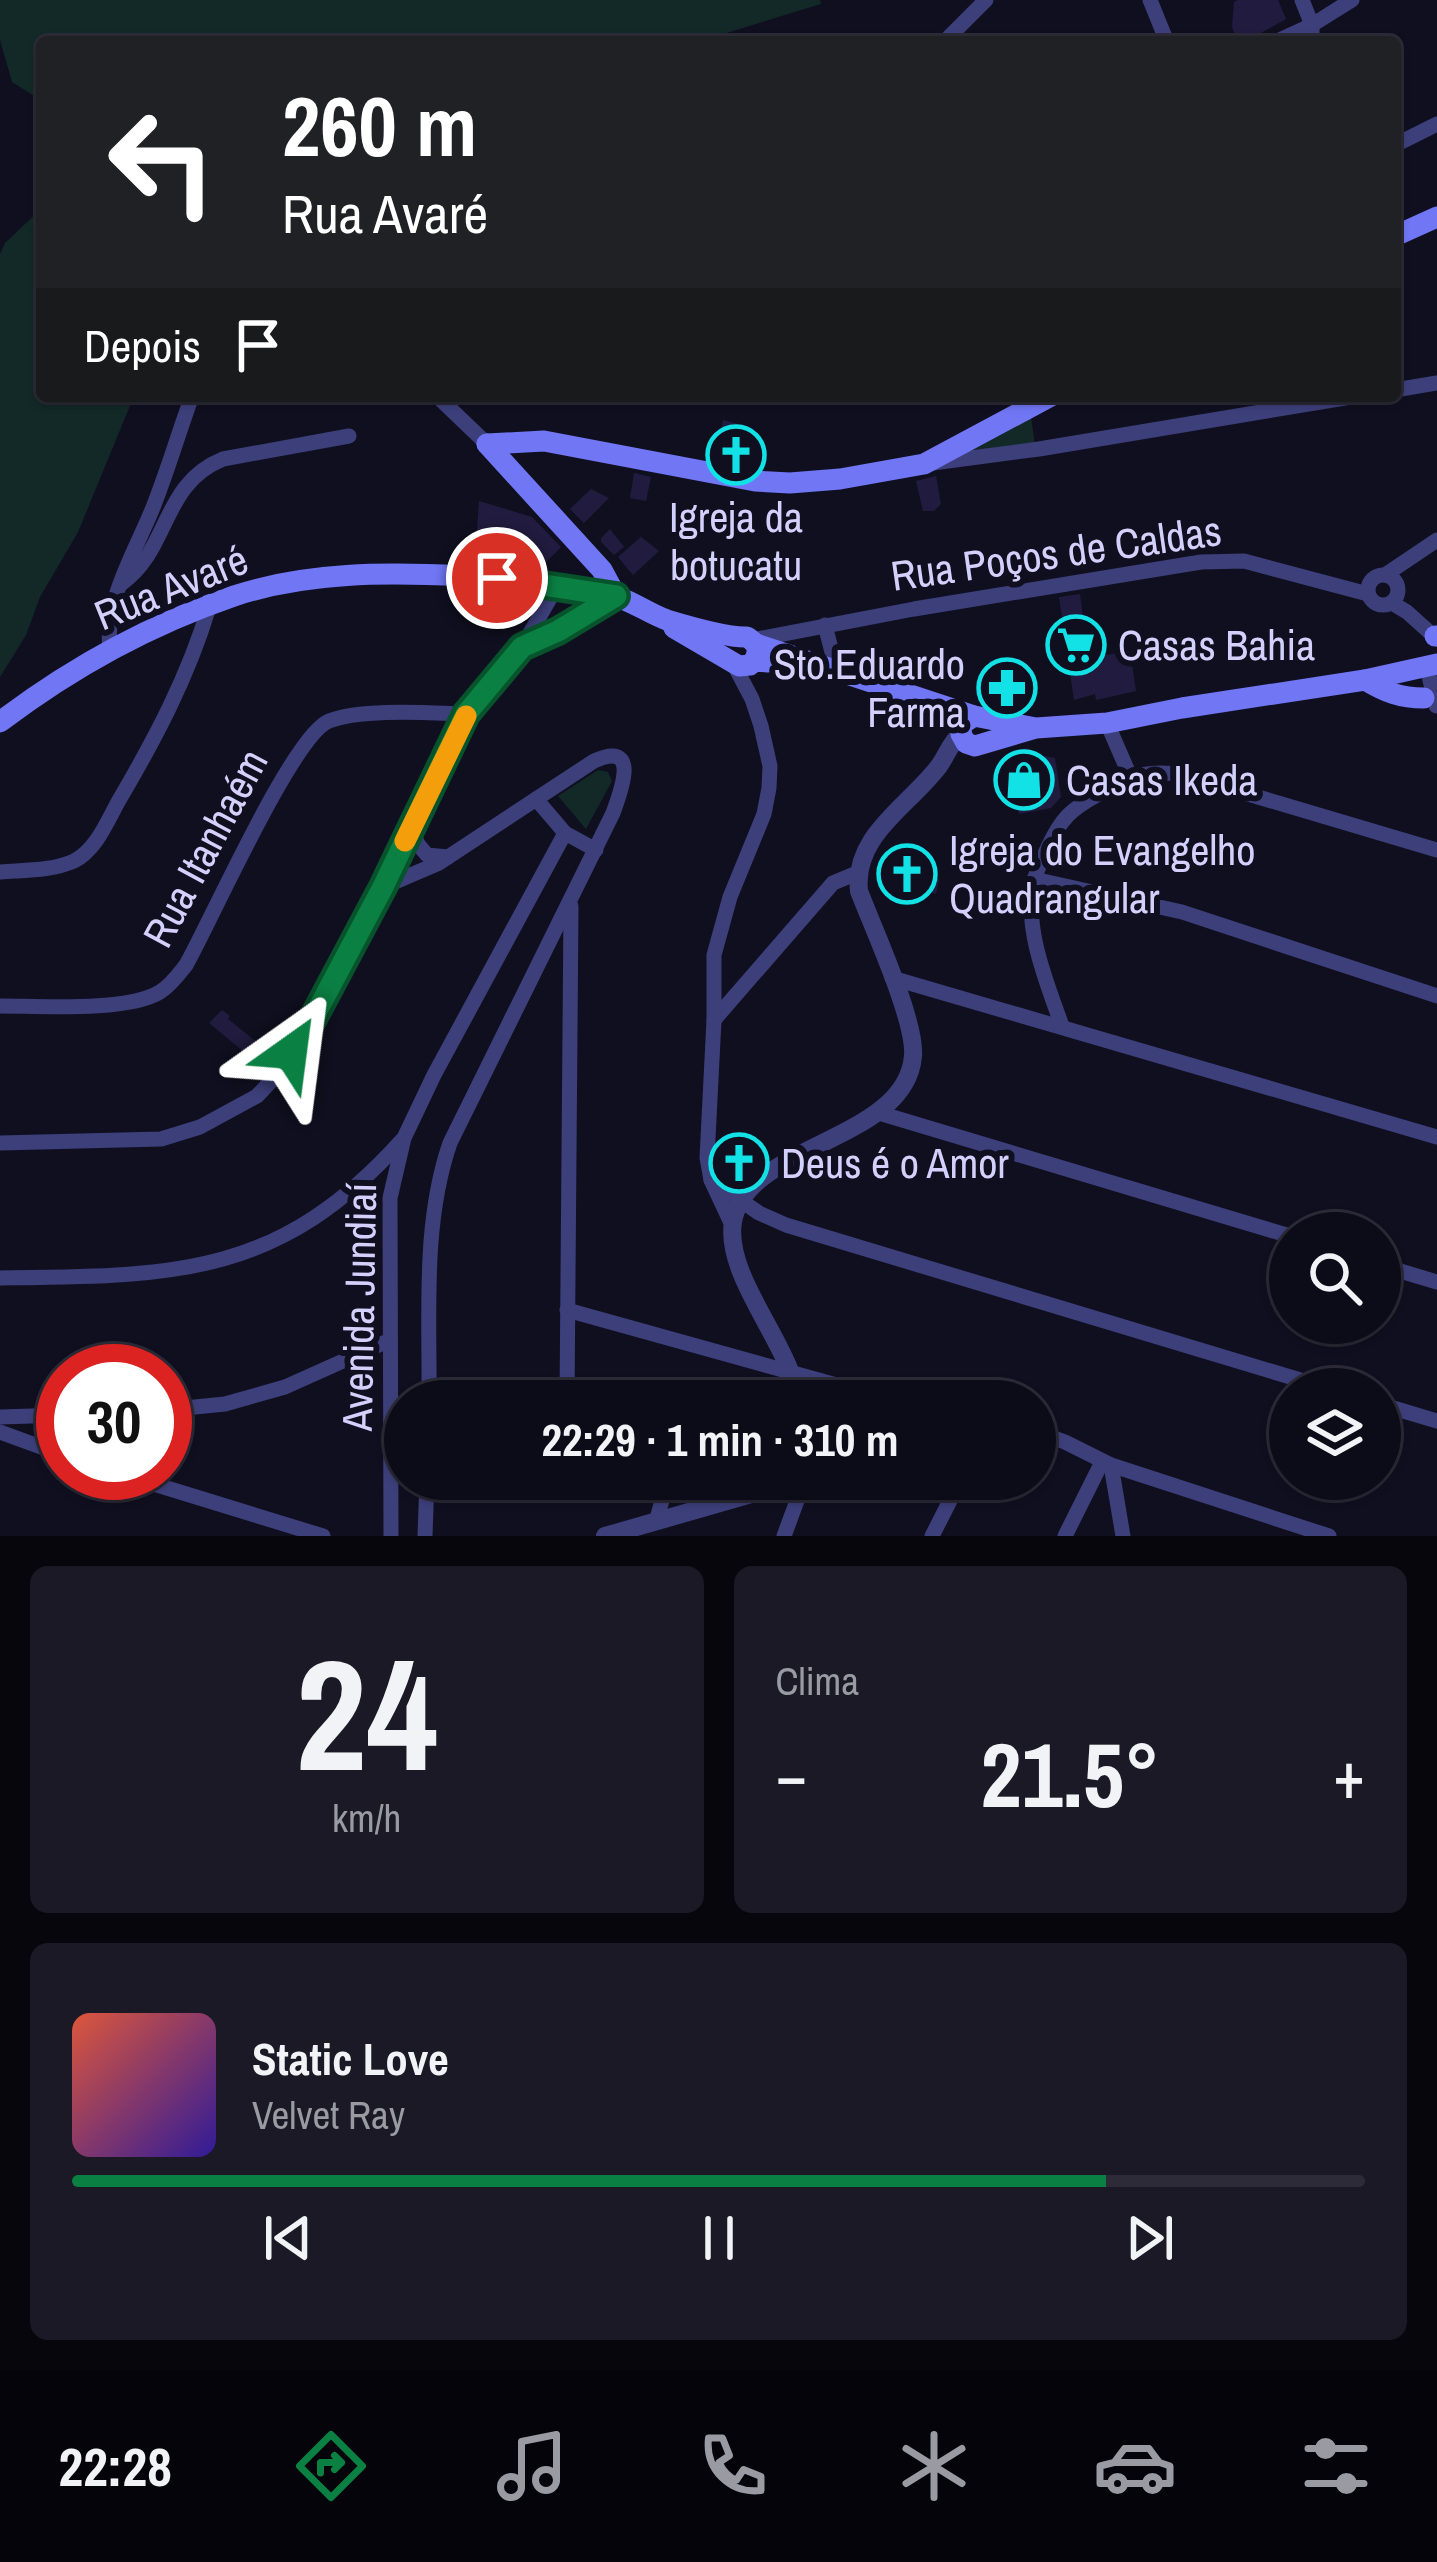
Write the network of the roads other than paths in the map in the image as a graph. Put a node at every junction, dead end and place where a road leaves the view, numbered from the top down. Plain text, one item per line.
1 (986, 0) edge
2 (1150, 0) edge
3 (1302, 0) edge
4 (1352, 0) edge
5 (1312, 34) edge
6 (950, 36) edge
7 (1165, 36) edge
8 (1437, 124) edge
9 (1401, 142) edge
10 (1437, 217) edge
11 (1401, 233) edge
12 (1437, 383) edge
13 (1401, 389) edge
14 (190, 402) edge
15 (443, 402) edge
16 (1040, 402) edge
17 (1321, 402) edge
18 (349, 436) dead end
19 (487, 444) junction
20 (924, 464) junction
21 (1437, 541) edge
22 (1385, 575) junction
23 (121, 584) junction
24 (556, 588) junction
25 (1368, 594) junction
26 (616, 596) junction
27 (1392, 603) junction
28 (209, 607) junction
29 (177, 618) junction
30 (825, 625) junction
31 (1434, 635) edge
32 (197, 646) junction
33 (522, 647) junction
34 (110, 650) junction
35 (744, 653) junction
36 (1432, 665) edge
37 (827, 668) junction
38 (1401, 673) junction
39 (1365, 680) junction
40 (1432, 703) edge
41 (466, 714) junction
42 (0, 722) edge
43 (1107, 723) junction
44 (973, 731) junction
45 (1130, 776) junction
46 (536, 799) junction
47 (413, 824) junction
48 (565, 832) junction
49 (596, 850) junction
50 (1437, 850) edge
51 (448, 857) junction
52 (0, 872) edge
53 (857, 874) junction
54 (1034, 879) junction
55 (383, 887) junction
56 (571, 900) junction
57 (892, 978) junction
58 (1437, 996) edge
59 (0, 1006) edge
60 (714, 1019) junction
61 (1062, 1026) junction
62 (879, 1113) junction
63 (1437, 1137) edge
64 (404, 1138) junction
65 (0, 1143) edge
66 (369, 1175) junction
67 (711, 1180) junction
68 (390, 1198) junction
69 (739, 1200) junction
70 (1269, 1230) edge
71 (732, 1231) junction
72 (1401, 1271) edge
73 (0, 1278) edge
74 (1437, 1282) edge
75 (568, 1310) junction
76 (390, 1340) junction
77 (1269, 1371) edge
78 (791, 1374) junction
79 (429, 1380) edge
80 (567, 1380) edge
81 (793, 1380) edge
82 (814, 1380) edge
83 (192, 1407) edge
84 (1401, 1410) edge
85 (36, 1416) edge
86 (0, 1417) edge
87 (1437, 1421) edge
88 (0, 1432) edge
89 (1056, 1439) edge
90 (36, 1445) edge
91 (1107, 1464) junction
92 (192, 1496) edge
93 (426, 1500) edge
94 (662, 1500) edge
95 (727, 1500) edge
96 (797, 1500) edge
97 (950, 1500) edge
98 (656, 1522) junction
99 (323, 1536) edge
100 (391, 1536) edge
101 (425, 1536) edge
102 (605, 1536) edge
103 (784, 1536) edge
104 (932, 1536) edge
105 (1065, 1536) edge
106 (1123, 1536) edge
107 (1329, 1536) edge

1 - 6 street
2 - 7 street
3 - 5 street
4 - 5 street
8 - 9 street
10 - 11 main road
12 - 13 street
14 - 23 street
15 - 19 street
16 - 20 main road
17 - 20 street
18 - 23 street
19 - 20 main road
19 - 26 main road
21 - 22 street
22 - 25 street
22 - 27 street
23 - 34 street
24 - 26 main road, Rua Avaré
24 - 28 main road, Rua Avaré
24 - 33 street
25 - 27 street
25 - 30 street, Rua Poços de Caldas
26 - 33 street
26 - 35 main road, Rua Avaré
27 - 31 street
28 - 29 main road, Rua Avaré
28 - 32 street
29 - 32 street
29 - 34 main road, Rua Avaré
30 - 35 street, Rua Poços de Caldas
30 - 37 street
31 - 36 street
32 - 52 street
33 - 41 street
34 - 42 main road, Rua Avaré
35 - 37 main road, Rua Avaré
35 - 60 street
36 - 38 main road
36 - 40 street
37 - 44 main road, Rua Avaré
38 - 39 main road
38 - 40 street
39 - 40 main road
39 - 43 main road
41 - 47 street
41 - 59 street, Rua Itanhaém
43 - 44 main road
43 - 45 street
44 - 53 street
45 - 50 street
45 - 54 street
46 - 48 street
46 - 49 street, Avenida Jundiaí
46 - 51 street
47 - 51 street
47 - 55 street
48 - 49 street
48 - 64 street, Avenida Jundiaí
49 - 56 street, Avenida Jundiaí
51 - 55 street
53 - 57 street
53 - 60 street
54 - 58 street
54 - 61 street
55 - 65 street
56 - 75 street
56 - 79 street, Avenida Jundiaí
57 - 61 street
57 - 62 street
60 - 67 street
61 - 63 street
62 - 69 street
62 - 70 street
64 - 66 street
64 - 68 street, Avenida Jundiaí
66 - 68 street
66 - 73 street
67 - 69 street
67 - 71 street
68 - 76 street, Avenida Jundiaí
69 - 71 street
69 - 77 street
71 - 78 street
72 - 74 street
75 - 78 street
75 - 80 street
76 - 83 street
76 - 100 street, Avenida Jundiaí
78 - 81 street
78 - 82 street
84 - 87 street
85 - 86 street
88 - 90 street
89 - 91 street
91 - 105 street
91 - 106 street
91 - 107 street
92 - 99 street
93 - 101 street
94 - 98 street
95 - 98 street
96 - 103 street
97 - 104 street
98 - 102 street

